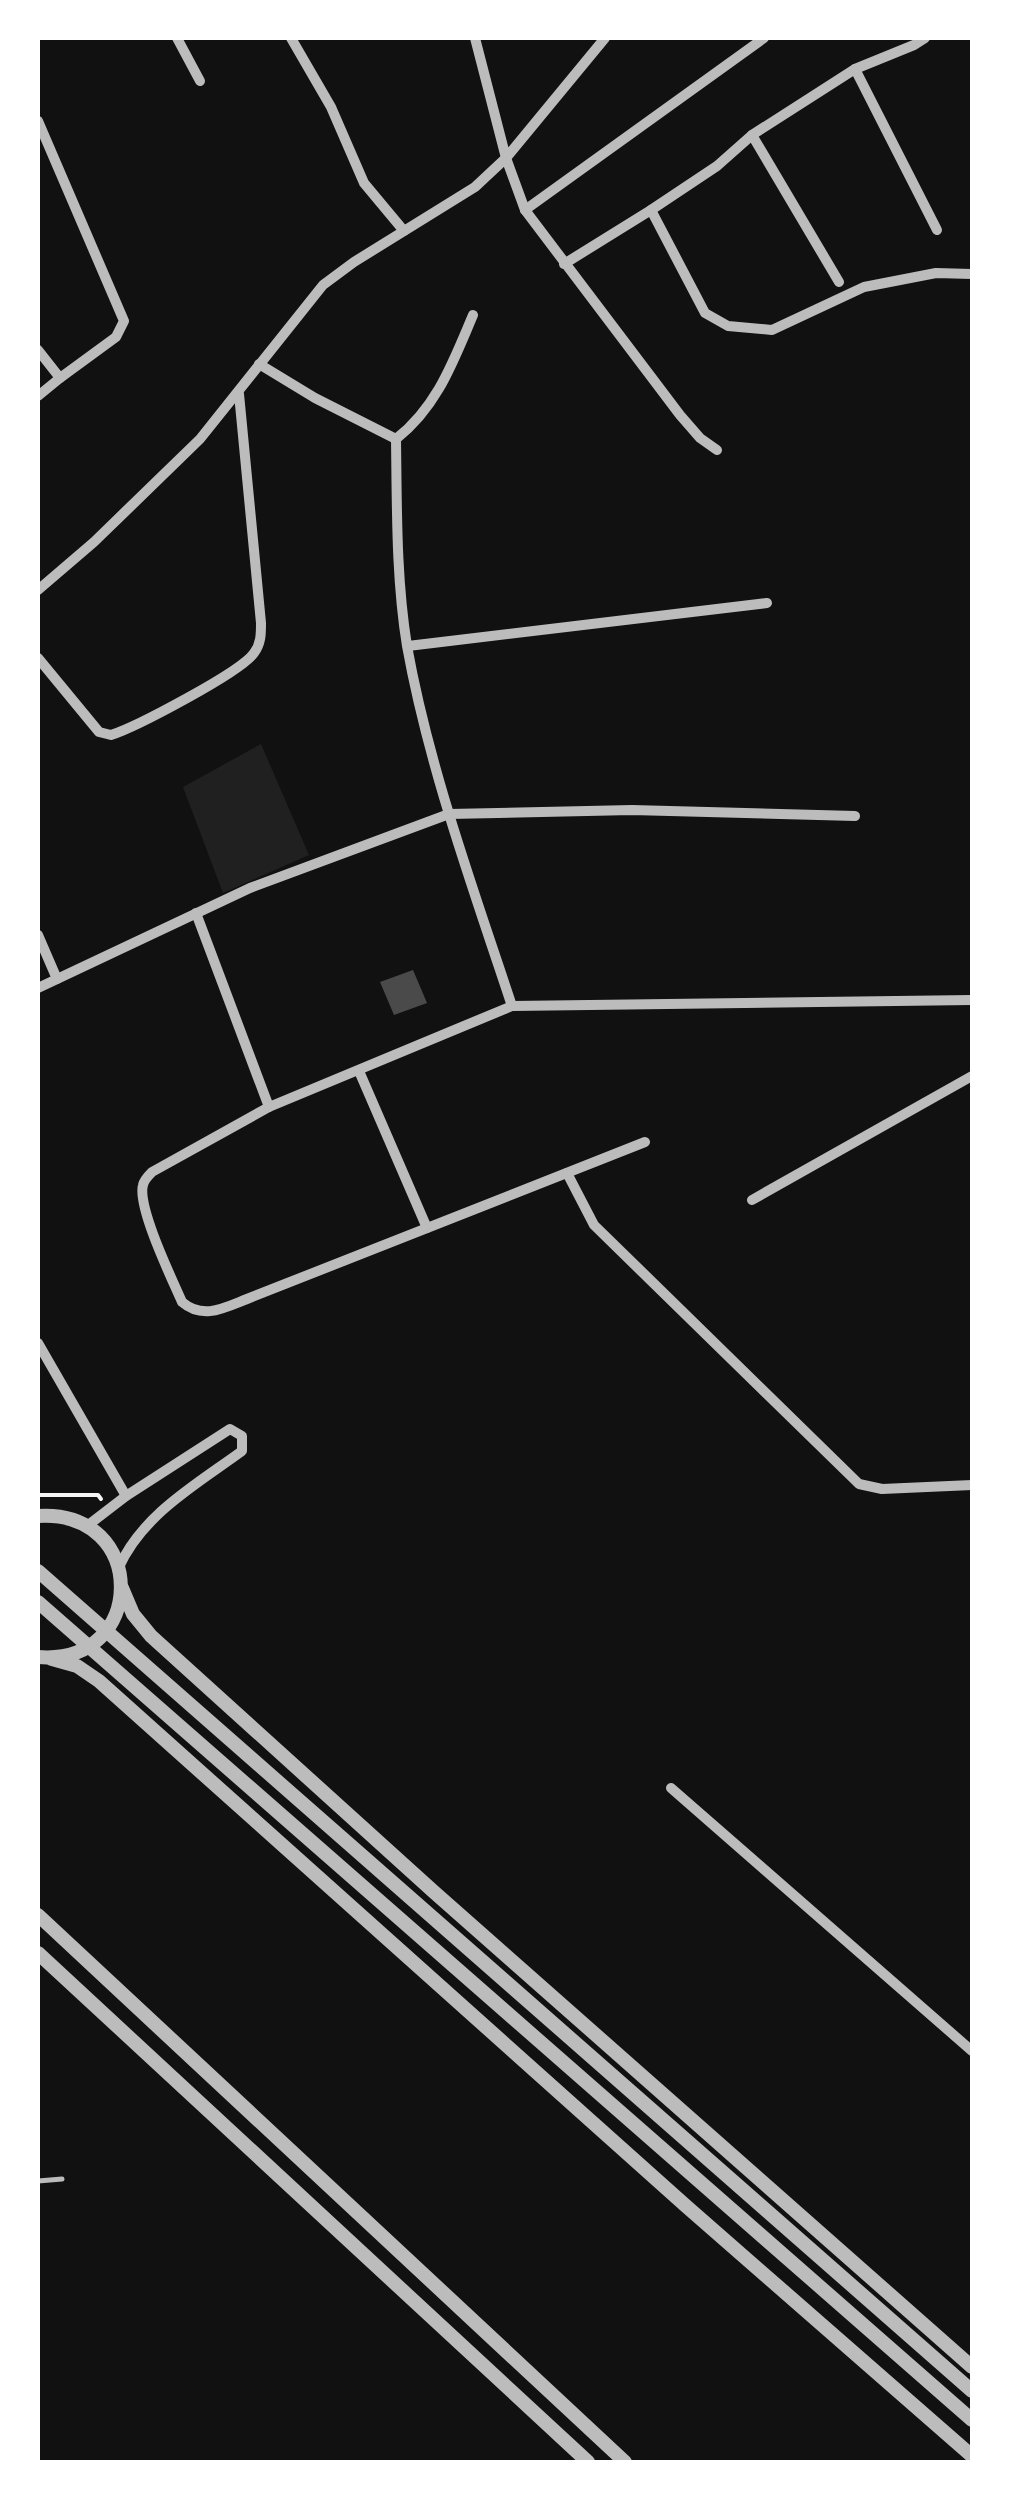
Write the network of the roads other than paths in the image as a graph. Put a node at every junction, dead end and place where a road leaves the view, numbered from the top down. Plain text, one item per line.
1 (177, 38) edge
2 (475, 38) edge
3 (605, 38) edge
4 (764, 38) edge
5 (925, 38) edge
6 (294, 39) edge
7 (855, 69) junction
8 (200, 81) dead end
9 (38, 121) edge
10 (752, 134) junction
11 (506, 158) junction
12 (525, 210) junction
13 (651, 210) junction
14 (937, 230) dead end
15 (404, 231) junction
16 (564, 264) junction
17 (972, 274) edge
18 (839, 282) dead end
19 (473, 315) dead end
20 (38, 350) edge
21 (260, 364) junction
22 (60, 378) junction
23 (239, 394) junction
24 (38, 396) edge
25 (396, 439) junction
26 (718, 450) dead end
27 (38, 590) edge
28 (767, 603) dead end
29 (408, 646) junction
30 (38, 658) edge
31 (449, 814) junction
32 (854, 816) dead end
33 (196, 913) junction
34 (38, 935) edge
35 (57, 979) junction
36 (38, 988) edge
37 (972, 1000) edge
38 (512, 1006) junction
39 (360, 1071) junction
40 (972, 1076) edge
41 (269, 1107) junction
42 (644, 1142) dead end
43 (567, 1172) junction
44 (752, 1200) dead end
45 (427, 1228) junction
46 (38, 1343) edge
47 (972, 1485) edge
48 (126, 1496) junction
49 (38, 1516) edge
50 (87, 1526) junction
51 (119, 1567) junction
52 (38, 1571) edge
53 (122, 1588) junction
54 (38, 1602) edge
55 (45, 1658) edge
56 (671, 1788) dead end
57 (38, 1916) edge
58 (38, 1953) edge
59 (972, 2051) edge
60 (62, 2180) dead end
61 (38, 2182) edge
62 (972, 2367) edge
63 (972, 2392) edge
64 (972, 2420) edge
65 (972, 2456) edge
66 (588, 2462) edge
67 (625, 2462) edge

1 - 8 street
2 - 11 street
3 - 11 street
4 - 12 street
5 - 7 street
6 - 15 street
7 - 10 street
7 - 14 street
9 - 22 street
10 - 13 street
10 - 18 street
11 - 12 street
11 - 15 street
12 - 16 street
13 - 16 street
13 - 17 street
15 - 21 street
16 - 26 street
19 - 25 street
20 - 22 street
21 - 23 street
21 - 25 street
22 - 24 street
23 - 27 street
23 - 30 street
25 - 29 street
28 - 29 street
29 - 31 street
31 - 32 street
31 - 33 street
31 - 38 street
33 - 35 street
33 - 41 street
34 - 35 street
35 - 36 street
37 - 38 street
38 - 39 street
39 - 41 street
39 - 45 street
40 - 44 street
41 - 45 street
42 - 43 street
43 - 45 street
43 - 47 street
46 - 48 street
48 - 50 street
48 - 51 street
49 - 50 street
50 - 51 street
51 - 53 street
52 - 63 street
53 - 55 street
53 - 62 street
54 - 64 street
55 - 65 street
56 - 59 street
57 - 67 street
58 - 66 street
60 - 61 lane

